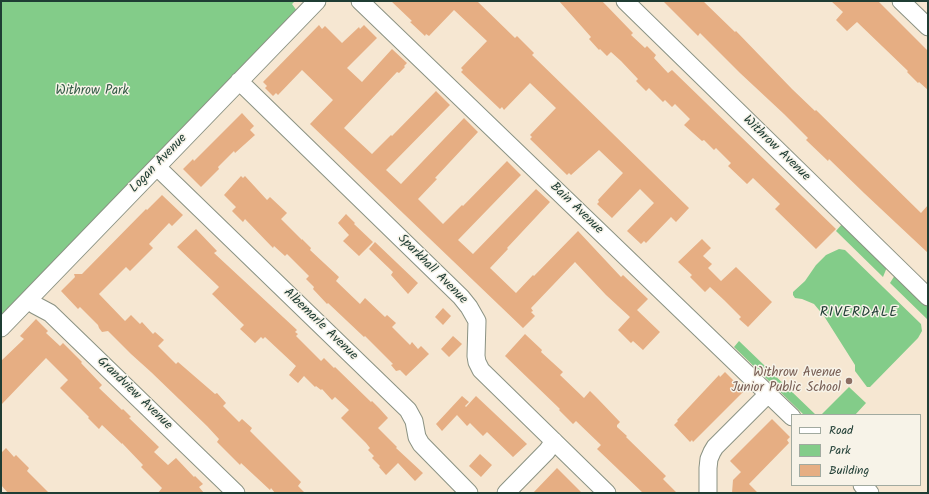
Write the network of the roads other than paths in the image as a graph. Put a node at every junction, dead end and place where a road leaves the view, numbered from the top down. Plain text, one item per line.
1 (317, 1) edge
2 (360, 1) edge
3 (625, 1) edge
4 (900, 1) edge
5 (928, 27) edge
6 (239, 81) junction
7 (157, 167) junction
8 (928, 297) edge
9 (29, 299) junction
10 (1, 328) edge
11 (768, 394) junction
12 (791, 416) edge
13 (554, 441) junction
14 (236, 493) edge
15 (469, 493) edge
16 (506, 493) edge
17 (607, 493) edge
18 (708, 493) edge

1 - 6 street, Logan Avenue
2 - 11 street, Bain Avenue
3 - 8 street, Withrow Avenue
4 - 5 street
6 - 7 street, Logan Avenue
6 - 13 street, Sparkhall Avenue
7 - 9 street, Logan Avenue
7 - 15 street, Albemarle Avenue
9 - 10 street, Logan Avenue
9 - 14 street, Grandview Avenue
11 - 12 street, Bain Avenue
11 - 18 street
13 - 16 street
13 - 17 street, Sparkhall Avenue

